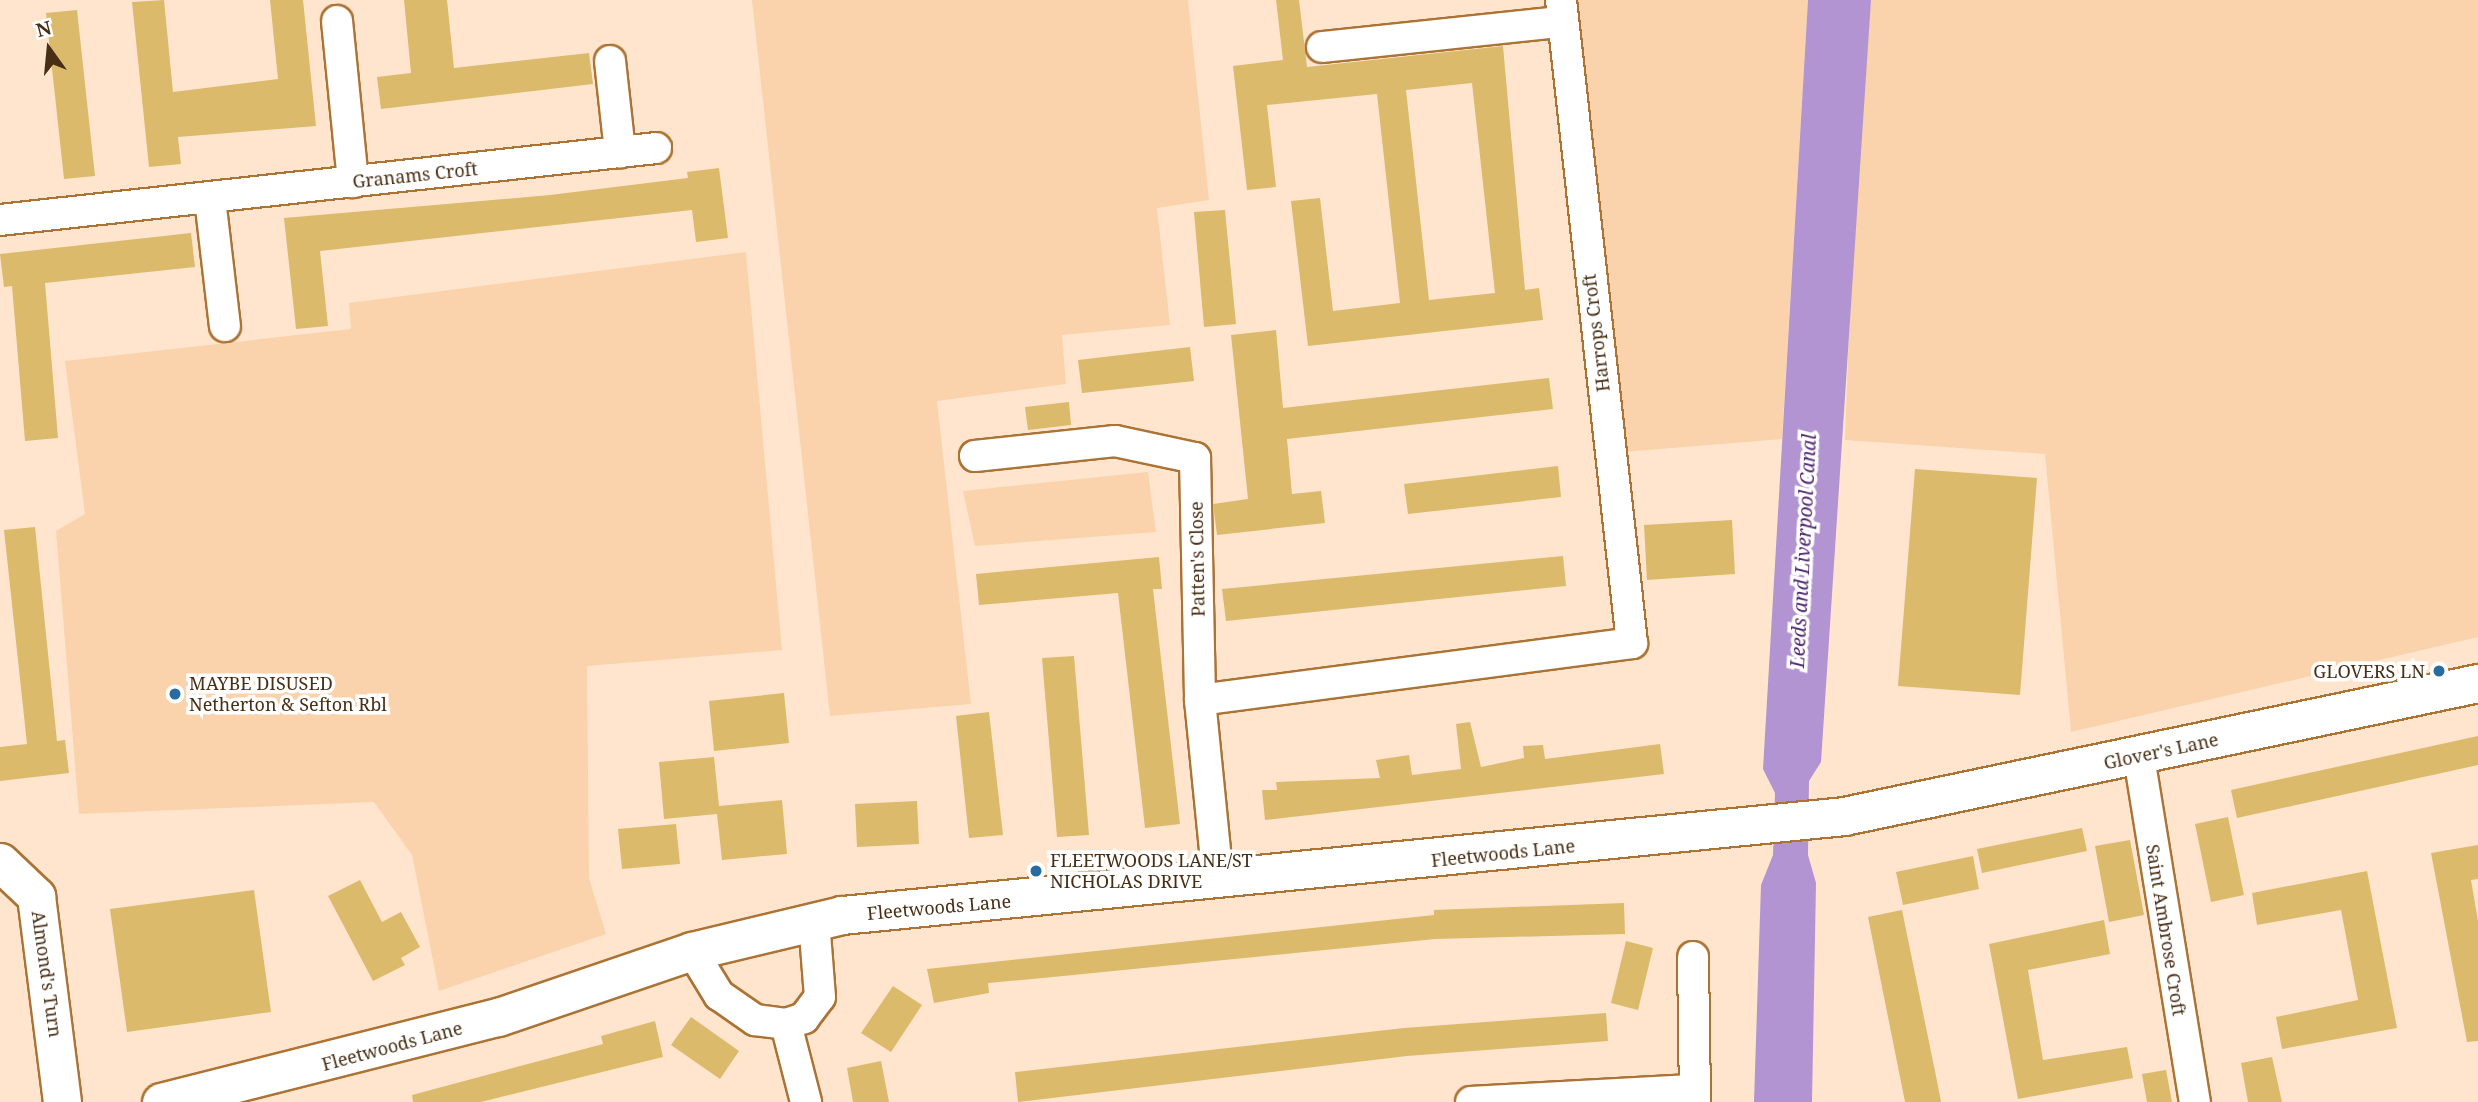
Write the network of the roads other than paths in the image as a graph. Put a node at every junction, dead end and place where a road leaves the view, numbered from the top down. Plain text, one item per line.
1 (1561, 11) edge
2 (337, 21) dead end
3 (1322, 47) dead end
4 (610, 61) dead end
5 (656, 148) dead end
6 (620, 152) junction
7 (353, 182) junction
8 (210, 199) junction
9 (0, 220) edge
10 (225, 326) dead end
11 (975, 456) dead end
12 (2478, 683) edge
13 (1200, 700) junction
14 (2139, 757) junction
15 (1740, 829) joint
16 (0, 862) edge
17 (1218, 881) junction
18 (814, 920) junction
19 (692, 951) junction
20 (1693, 957) dead end
21 (786, 1024) junction
22 (1695, 1096) edge
23 (62, 1102) edge
24 (161, 1102) edge
25 (806, 1102) edge
26 (1471, 1102) edge
27 (2195, 1102) edge

1 - 3 street, Harrops Croft
1 - 13 street, Harrops Croft
2 - 7 street
4 - 6 street
5 - 6 street, Granams Croft
6 - 7 street, Granams Croft
7 - 8 street, Granams Croft
8 - 9 street, Granams Croft
8 - 10 street
11 - 13 street, Patten's Close
12 - 14 street, Glover's Lane
13 - 17 street, Patten's Close
14 - 15 street, Glover's Lane
14 - 27 street, Saint Ambrose Croft
15 - 17 street, Fleetwoods Lane
16 - 23 street, Almond's Turn
17 - 18 street, Fleetwoods Lane
18 - 19 street, Fleetwoods Lane
18 - 21 street
19 - 21 street
19 - 24 street, Fleetwoods Lane
20 - 22 street
21 - 25 street
22 - 26 street

